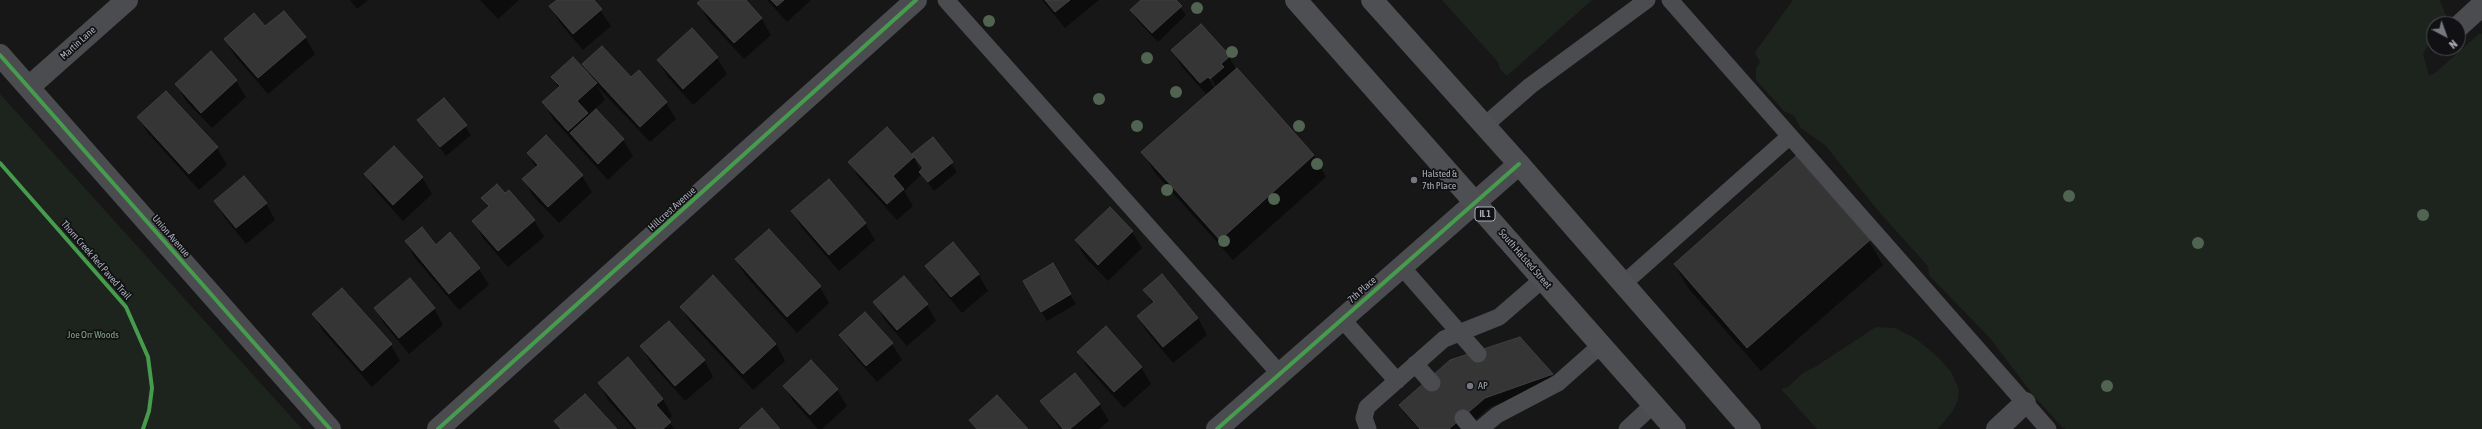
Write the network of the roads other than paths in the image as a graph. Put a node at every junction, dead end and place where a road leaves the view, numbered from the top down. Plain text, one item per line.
1 (127, 0) edge
2 (916, 0) edge
3 (946, 0) edge
4 (1296, 0) edge
5 (1372, 0) edge
6 (1647, 0) edge
7 (1670, 0) edge
8 (2482, 5) edge
9 (2466, 20) edge
10 (0, 55) edge
11 (29, 87) junction
12 (1484, 126) junction
13 (1790, 136) junction
14 (1519, 164) junction
15 (1475, 202) junction
16 (1401, 266) junction
17 (1542, 279) junction
18 (1623, 284) junction
19 (1342, 319) junction
20 (1459, 332) junction
21 (1601, 345) junction
22 (1478, 354) dead end
23 (1415, 364) junction
24 (1280, 374) junction
25 (1397, 381) junction
26 (1432, 383) dead end
27 (2025, 403) junction
28 (1653, 405) junction
29 (330, 429) edge
30 (438, 429) edge
31 (1217, 429) edge
32 (1368, 429) edge
33 (1480, 429) edge
34 (1626, 429) edge
35 (1675, 429) edge
36 (1750, 429) edge
37 (1997, 429) edge
38 (2048, 429) edge

1 - 11 street, Martin Lane
2 - 30 street, Hillcrest Avenue
3 - 24 lane
4 - 15 main road, South Halsted Street / IL 1
5 - 12 main road
6 - 12 lane
7 - 13 lane
8 - 9 street
10 - 11 street, Union Avenue
11 - 29 street, Union Avenue
12 - 14 main road
13 - 18 lane
13 - 27 lane
14 - 15 street, 7th Place
14 - 18 main road
15 - 16 street, 7th Place
15 - 17 main road, South Halsted Street / IL 1
16 - 19 street, 7th Place
16 - 20 lane
17 - 20 lane
17 - 21 main road, South Halsted Street / IL 1
18 - 36 main road
19 - 24 street, 7th Place
19 - 25 lane
20 - 22 lane
20 - 23 lane
21 - 28 main road, South Halsted Street / IL 1
21 - 33 lane
23 - 25 lane
23 - 26 lane
24 - 31 street, 7th Place
25 - 32 lane
27 - 37 street
27 - 38 lane
28 - 34 lane
28 - 35 main road, South Halsted Street / IL 1

